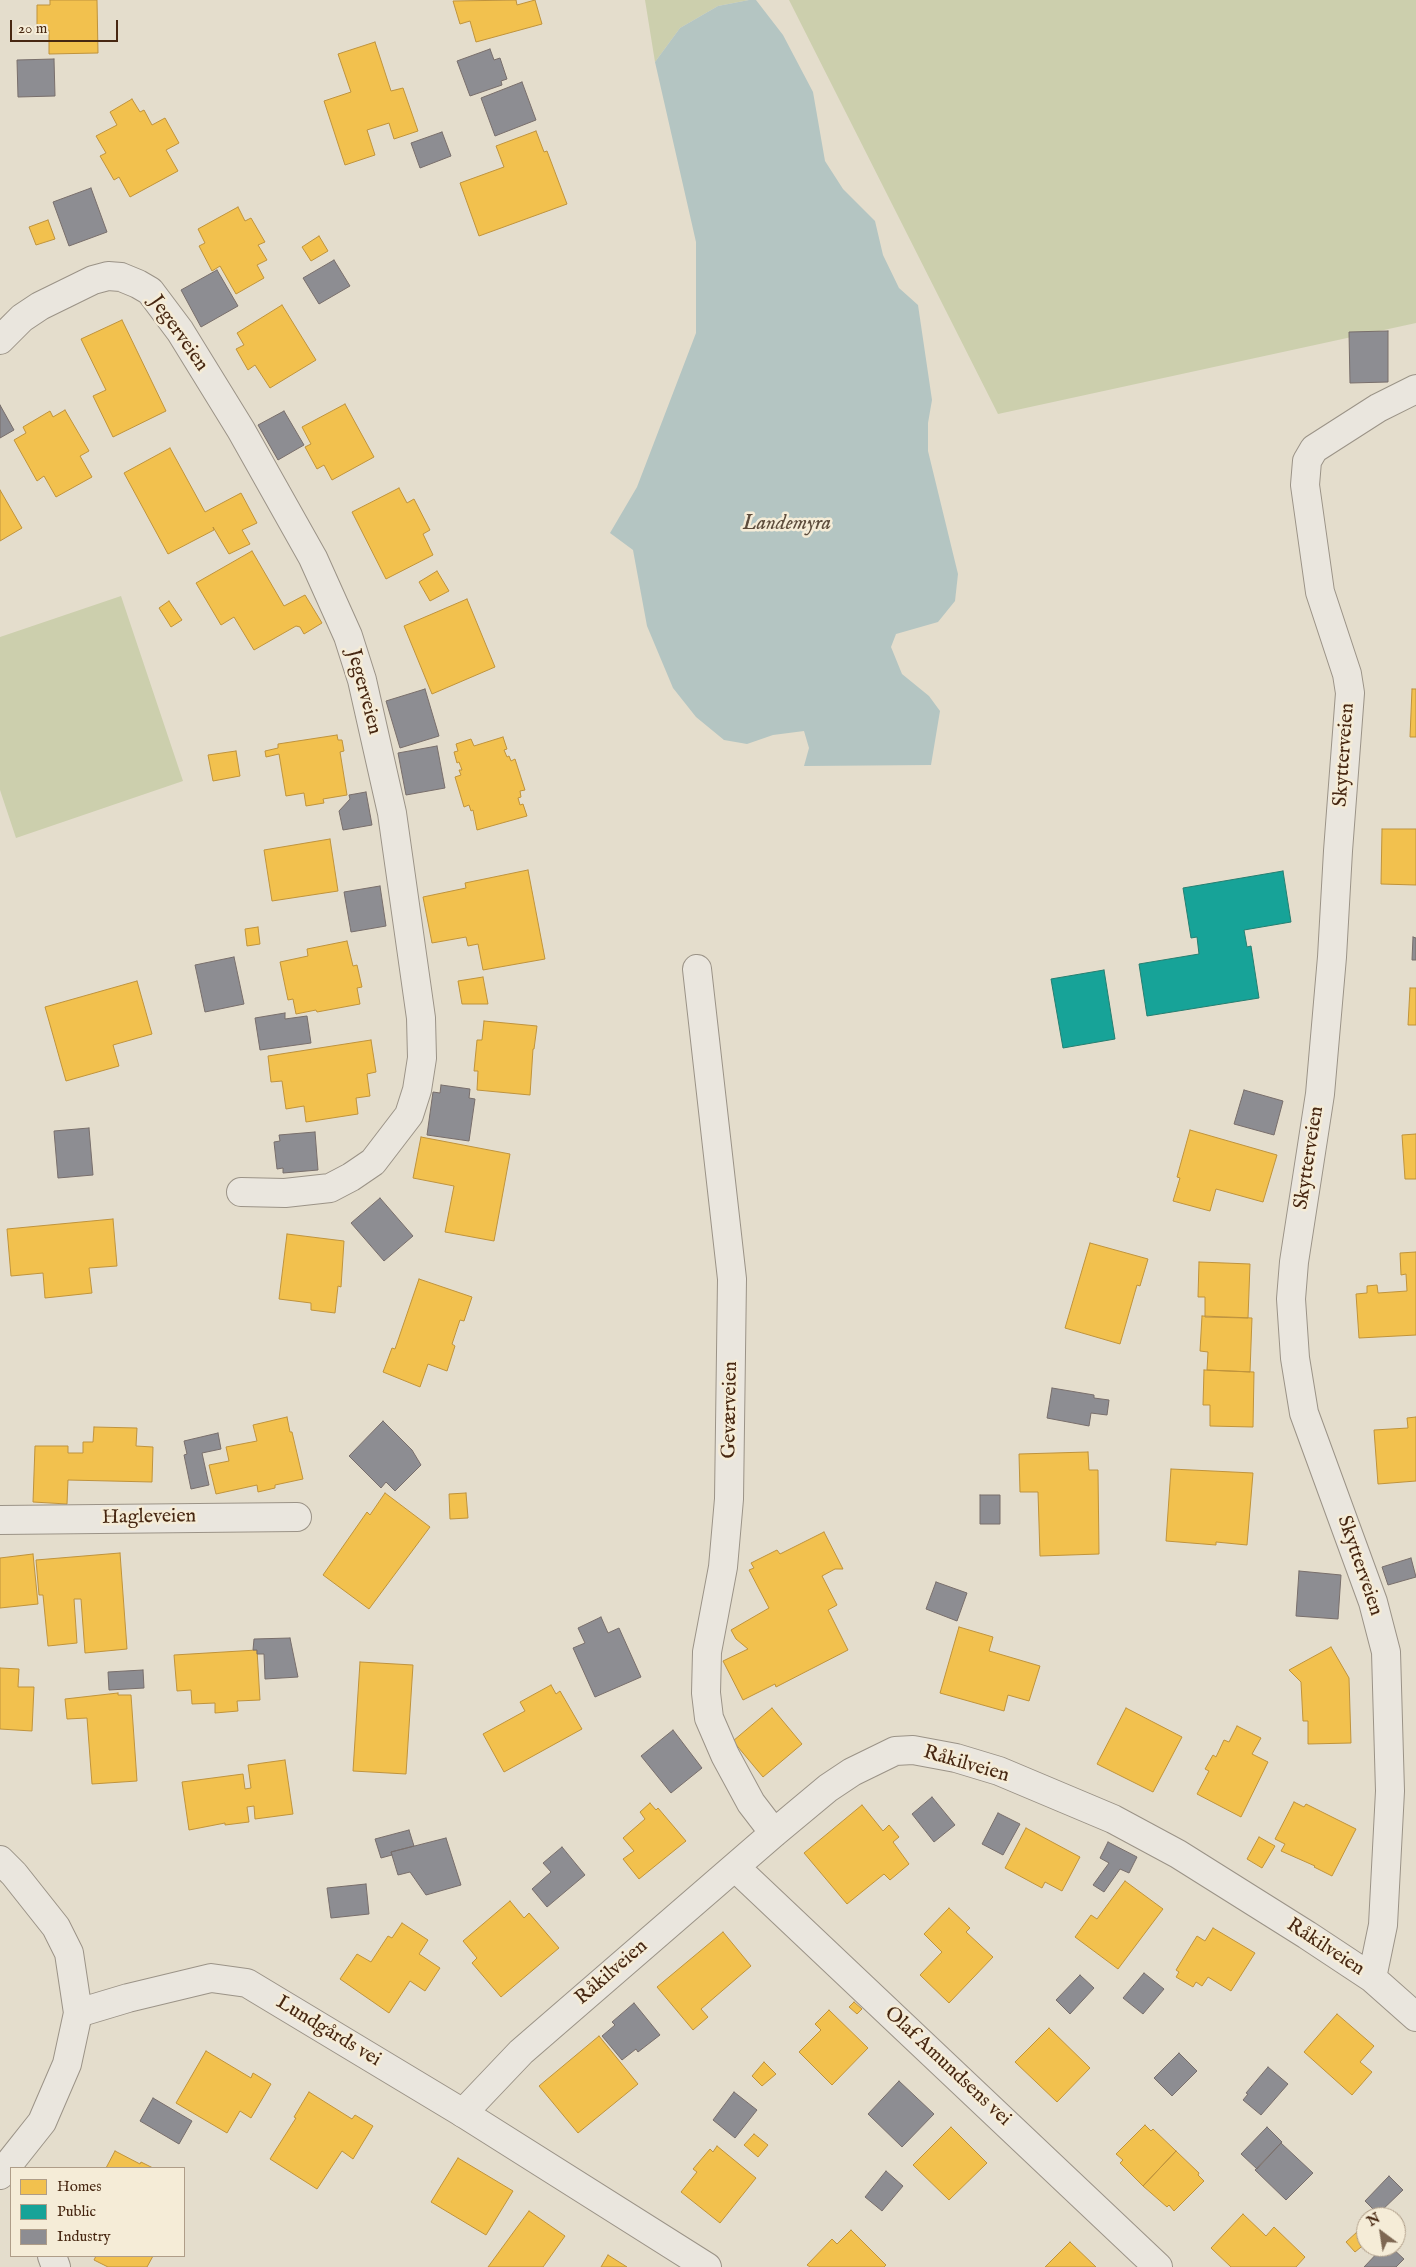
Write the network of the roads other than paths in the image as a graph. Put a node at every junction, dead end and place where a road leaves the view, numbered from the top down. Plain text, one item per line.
1 (0, 340) edge
2 (1416, 389) edge
3 (697, 969) dead end
4 (241, 1192) dead end
5 (297, 1517) dead end
6 (0, 1520) edge
7 (774, 1833) junction
8 (0, 1860) edge
9 (735, 1868) junction
10 (1372, 1978) junction
11 (78, 2013) junction
12 (1416, 2017) edge
13 (463, 2113) junction
14 (8, 2169) edge
15 (707, 2267) edge
16 (1158, 2267) edge

1 - 4 street, Jegerveien
2 - 10 street, Skytterveien
3 - 7 street, Geværveien
5 - 6 street, Hagleveien
7 - 9 street, Råkilveien
7 - 10 street, Råkilveien
8 - 11 street
9 - 13 street, Råkilveien
9 - 16 street, Olaf Amundsens vei
10 - 12 street, Råkilveien
11 - 13 street, Lundgårds vei
11 - 14 street
13 - 15 street, Lundgårds vei

